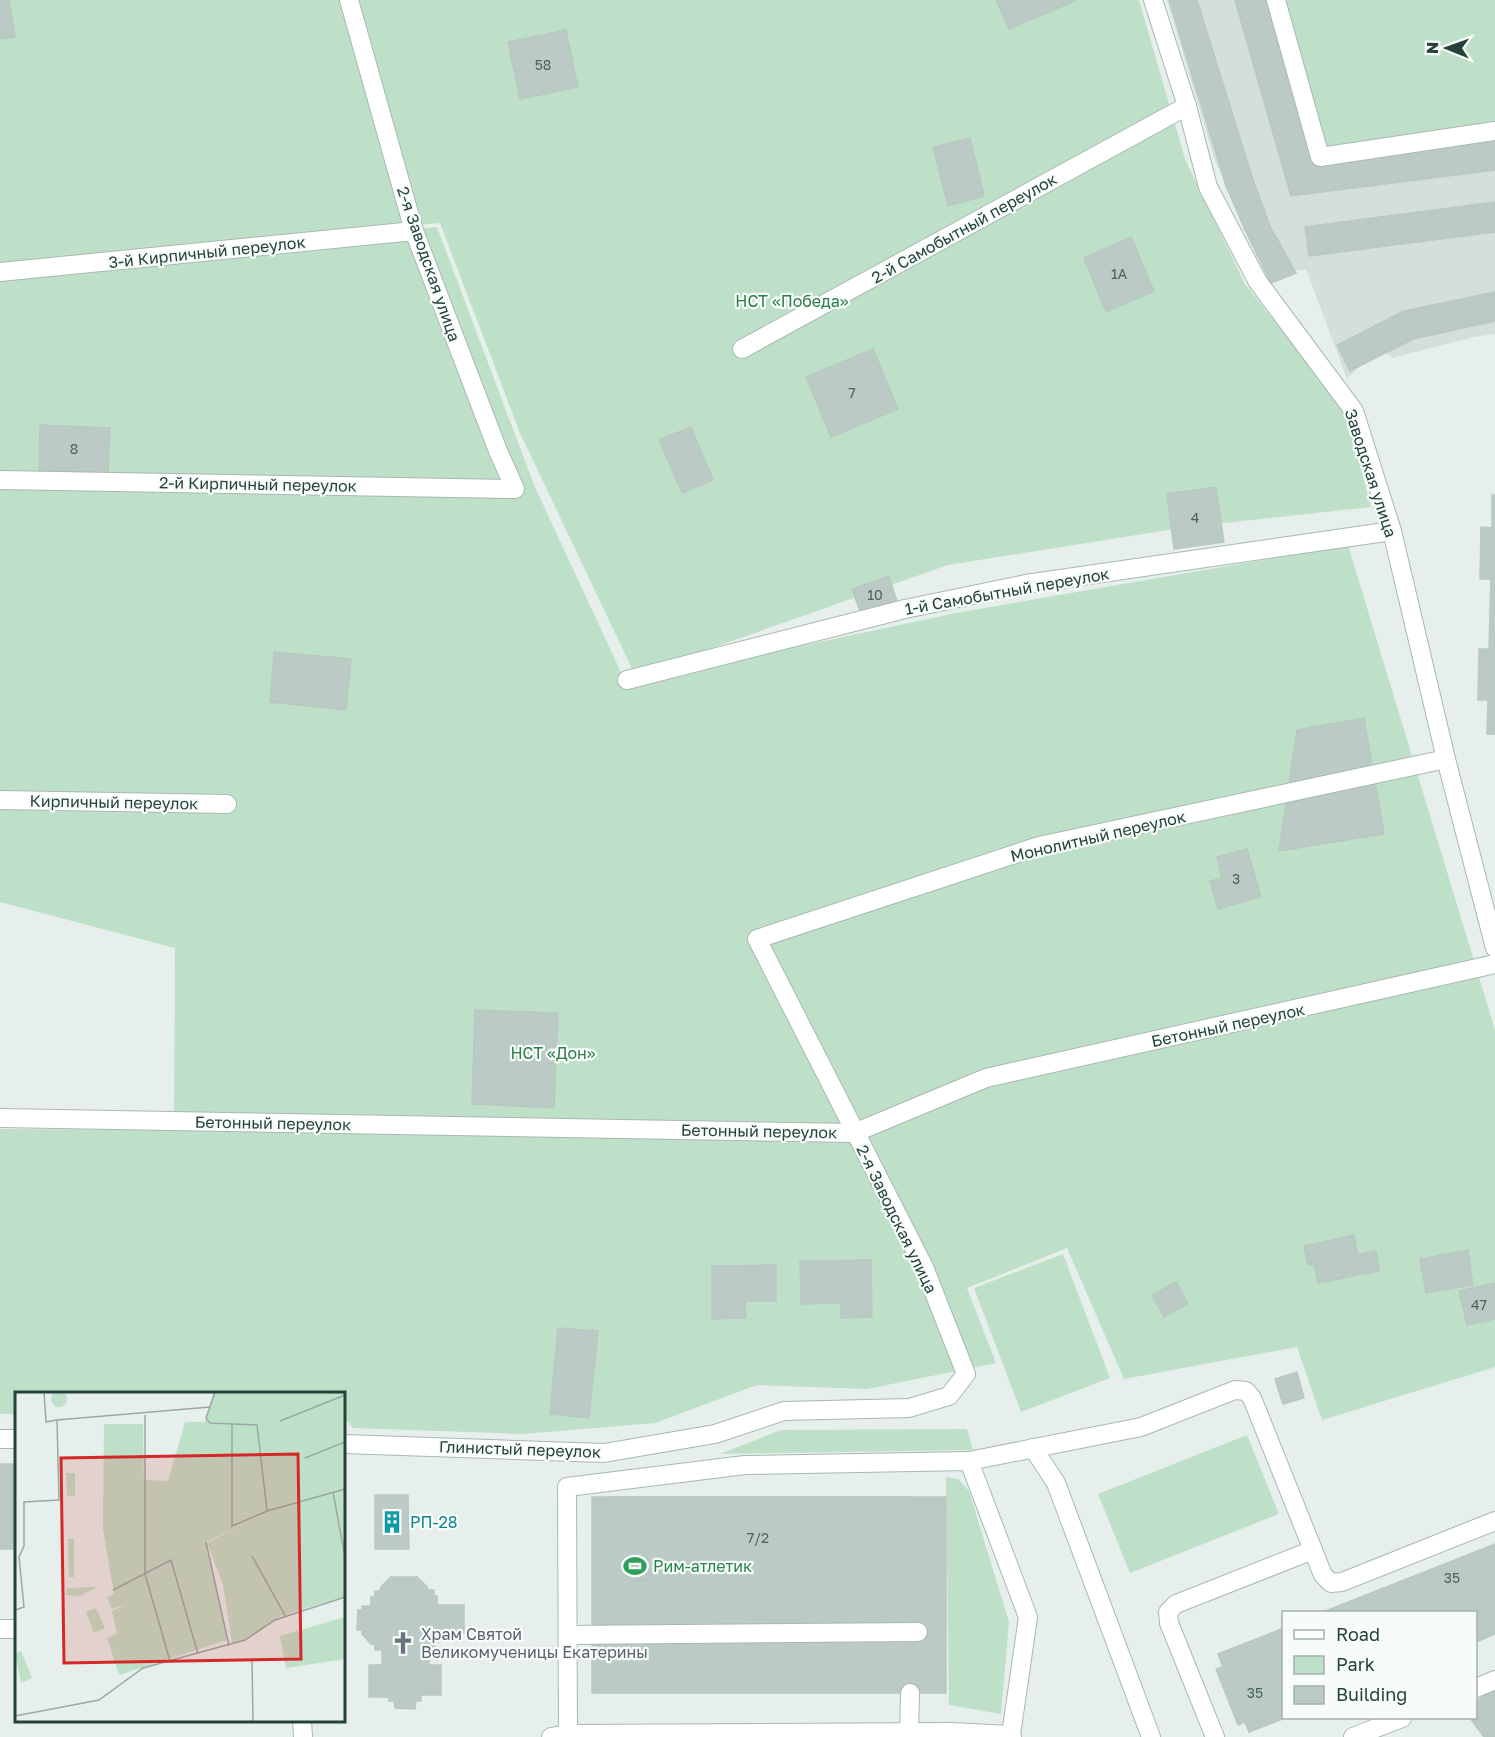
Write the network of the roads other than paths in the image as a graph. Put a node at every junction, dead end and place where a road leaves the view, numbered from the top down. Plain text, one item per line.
1 (349, 0) edge
2 (1153, 0) edge
3 (1276, 0) edge
4 (1187, 106) junction
5 (1495, 131) edge
6 (414, 231) junction
7 (0, 272) edge
8 (742, 350) dead end
9 (0, 480) edge
10 (515, 489) joint
11 (1392, 531) junction
12 (627, 680) dead end
13 (1446, 759) junction
14 (0, 800) edge
15 (227, 804) dead end
16 (757, 939) joint
17 (1495, 948) edge
18 (1495, 964) edge
19 (0, 1118) edge
20 (854, 1133) junction
21 (966, 1374) joint
22 (345, 1444) edge
23 (1033, 1448) junction
24 (969, 1461) junction
25 (1495, 1521) edge
26 (1312, 1550) junction
27 (918, 1632) dead end
28 (569, 1635) junction
29 (1495, 1680) edge
30 (1477, 1688) edge
31 (910, 1693) dead end
32 (1399, 1719) edge
33 (302, 1722) edge
34 (909, 1732) junction
35 (560, 1736) edge
36 (1011, 1736) edge
37 (303, 1737) edge
38 (1151, 1737) edge
39 (1215, 1737) edge
40 (1353, 1737) edge

1 - 6 street, 2-я Заводская улица
2 - 4 street, Заводская улица
3 - 5 street
4 - 8 street, 2-й Самобытный переулок
4 - 11 street, Заводская улица
6 - 7 street, 3-й Кирпичный переулок
6 - 10 street, 2-я Заводская улица
9 - 10 street, 2-й Кирпичный переулок
11 - 12 street, 1-й Самобытный переулок
11 - 13 street, Заводская улица
13 - 16 street, Монолитный переулок
13 - 17 street, Заводская улица
14 - 15 street, Кирпичный переулок
16 - 20 street, 2-я Заводская улица
18 - 20 street, Бетонный переулок
19 - 20 street, Бетонный переулок
20 - 21 street, 2-я Заводская улица
21 - 22 street, Глинистый переулок
23 - 24 street
23 - 26 street
23 - 38 street
24 - 28 street
24 - 36 street
25 - 26 street
26 - 39 street
27 - 28 street
28 - 35 street
29 - 30 street
31 - 34 street
32 - 40 street
33 - 37 street
34 - 35 street
34 - 36 street

